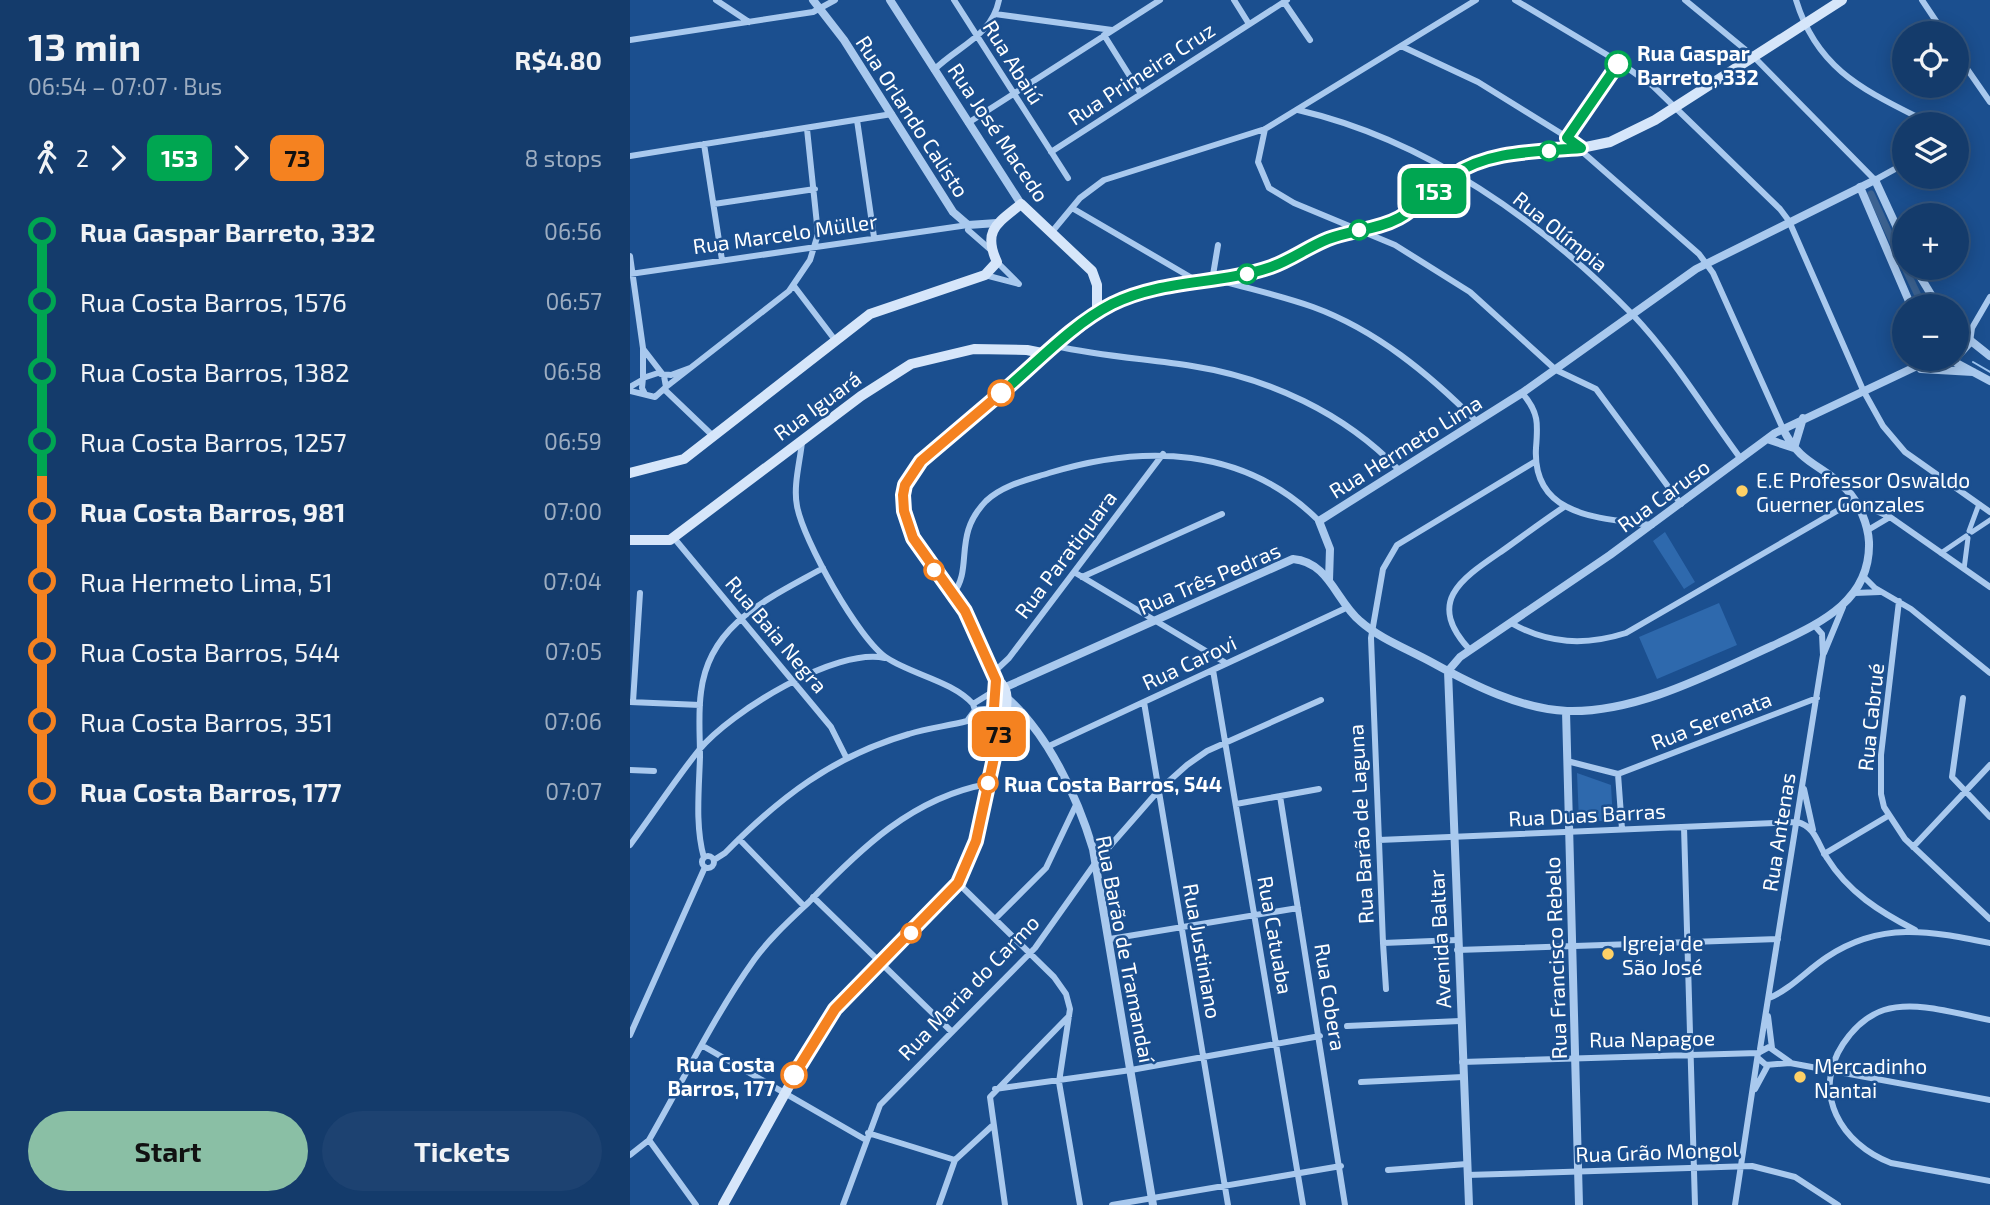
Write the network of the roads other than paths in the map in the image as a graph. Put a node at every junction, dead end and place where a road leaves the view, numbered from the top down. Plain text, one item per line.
1 (716, 0) edge
2 (813, 0) edge
3 (835, 0) edge
4 (890, 0) edge
5 (954, 0) edge
6 (999, 0) edge
7 (1160, 0) edge
8 (1234, 0) edge
9 (1476, 0) edge
10 (1515, 0) edge
11 (1685, 0) edge
12 (1796, 0) edge
13 (1842, 0) edge
14 (1922, 0) edge
15 (1286, 1) edge
16 (821, 9) junction
17 (996, 15) junction
18 (1936, 21) edge
19 (750, 22) junction
20 (1249, 24) junction
21 (1804, 24) junction
22 (1112, 30) junction
23 (1104, 35) junction
24 (977, 37) junction
25 (630, 40) edge
26 (1310, 40) dead end
27 (1401, 46) junction
28 (1753, 56) junction
29 (1619, 62) junction
30 (934, 69) junction
31 (1969, 72) edge
32 (1141, 94) junction
33 (1013, 95) junction
34 (1990, 102) edge
35 (1674, 106) junction
36 (1298, 110) junction
37 (1909, 112) edge
38 (892, 114) junction
39 (858, 120) junction
40 (968, 122) junction
41 (807, 129) junction
42 (1265, 129) junction
43 (1567, 138) junction
44 (705, 144) junction
45 (1581, 148) junction
46 (1051, 152) junction
47 (630, 156) edge
48 (1892, 171) edge
49 (1455, 173) junction
50 (1068, 178) dead end
51 (1875, 180) junction
52 (1860, 187) junction
53 (815, 189) junction
54 (713, 204) junction
55 (1021, 204) junction
56 (1072, 208) junction
57 (953, 212) junction
58 (1892, 217) edge
59 (1789, 221) junction
60 (995, 227) junction
61 (944, 228) junction
62 (968, 228) junction
63 (1362, 229) junction
64 (1051, 233) junction
65 (874, 237) junction
66 (976, 238) junction
67 (1218, 245) dead end
68 (816, 246) junction
69 (992, 251) junction
70 (630, 256) edge
71 (722, 260) junction
72 (997, 262) junction
73 (1707, 263) junction
74 (631, 274) edge
75 (985, 275) junction
76 (1215, 281) junction
77 (1198, 282) junction
78 (794, 286) junction
79 (1906, 294) edge
80 (1990, 297) edge
81 (1097, 313) junction
82 (1633, 315) junction
83 (1972, 328) junction
84 (1969, 330) edge
85 (835, 340) junction
86 (1969, 344) joint
87 (1055, 346) junction
88 (643, 348) junction
89 (1046, 354) junction
90 (1990, 356) edge
91 (695, 366) junction
92 (1969, 369) edge
93 (1556, 370) junction
94 (1908, 371) edge
95 (1964, 371) edge
96 (1973, 372) junction
97 (660, 373) junction
98 (642, 379) junction
99 (1990, 381) edge
100 (666, 388) junction
101 (630, 389) edge
102 (1863, 390) junction
103 (1522, 393) junction
104 (647, 395) junction
105 (1804, 418) junction
106 (1476, 421) junction
107 (1783, 429) junction
108 (712, 435) junction
109 (1767, 439) junction
110 (802, 440) junction
111 (1794, 448) junction
112 (1163, 454) junction
113 (1741, 459) junction
114 (1536, 461) junction
115 (1398, 469) junction
116 (630, 472) edge
117 (1854, 501) junction
118 (1681, 504) junction
119 (1979, 504) junction
120 (1564, 507) junction
121 (1990, 512) edge
122 (1222, 514) dead end
123 (1889, 517) junction
124 (1990, 520) edge
125 (1319, 521) junction
126 (1652, 525) junction
127 (1868, 530) junction
128 (1969, 534) junction
129 (674, 538) junction
130 (630, 540) edge
131 (1941, 553) junction
132 (823, 568) junction
133 (1964, 569) junction
134 (1074, 572) junction
135 (1082, 577) junction
136 (1864, 577) junction
137 (1329, 580) junction
138 (1990, 587) edge
139 (1880, 592) junction
140 (640, 593) dead end
141 (1855, 593) junction
142 (953, 594) junction
143 (1899, 601) junction
144 (1843, 607) junction
145 (1346, 608) junction
146 (740, 616) junction
147 (1155, 620) junction
148 (1511, 622) junction
149 (1815, 626) junction
150 (1372, 629) junction
151 (1470, 650) junction
152 (1823, 655) junction
153 (887, 658) junction
154 (1226, 663) junction
155 (1213, 670) junction
156 (1448, 671) junction
157 (1990, 673) edge
158 (995, 677) junction
159 (793, 682) junction
160 (1001, 692) junction
161 (1816, 698) junction
162 (1963, 698) dead end
163 (1321, 700) dead end
164 (631, 702) edge
165 (1144, 702) junction
166 (700, 705) junction
167 (974, 707) junction
168 (1000, 709) junction
169 (1566, 711) junction
170 (1023, 714) junction
171 (1225, 742) junction
172 (1047, 747) junction
173 (700, 749) junction
174 (846, 757) junction
175 (1567, 761) junction
176 (1990, 765) edge
177 (630, 770) edge
178 (654, 771) dead end
179 (1618, 774) junction
180 (988, 783) junction
181 (1803, 784) junction
182 (1319, 789) dead end
183 (1159, 790) junction
184 (1965, 793) junction
185 (1280, 796) junction
186 (1236, 804) junction
187 (1076, 805) junction
188 (1888, 816) junction
189 (1990, 817) edge
190 (1797, 822) junction
191 (1684, 827) junction
192 (1622, 829) junction
193 (1569, 831) junction
194 (1814, 831) junction
195 (1452, 838) junction
196 (739, 839) junction
197 (1379, 840) junction
198 (630, 845) edge
199 (1913, 847) junction
200 (1824, 854) junction
201 (704, 858) junction
202 (714, 860) junction
203 (1096, 862) junction
204 (705, 867) junction
205 (958, 883) junction
206 (813, 897) junction
207 (804, 906) junction
208 (1298, 908) junction
209 (1254, 915) junction
210 (995, 919) junction
211 (1990, 919) edge
212 (1181, 927) junction
213 (1915, 929) junction
214 (1110, 939) junction
215 (1778, 939) junction
216 (1457, 940) junction
217 (1686, 941) junction
218 (1383, 943) junction
219 (1990, 943) edge
220 (1573, 945) junction
221 (1457, 950) junction
222 (1030, 954) junction
223 (882, 962) junction
224 (1386, 989) dead end
225 (1769, 999) junction
226 (1767, 1014) junction
227 (1070, 1015) junction
228 (1990, 1020) edge
229 (1460, 1021) junction
230 (1347, 1026) dead end
231 (951, 1032) junction
232 (630, 1035) edge
233 (1320, 1036) junction
234 (1276, 1044) junction
235 (703, 1046) junction
236 (1774, 1050) junction
237 (1759, 1054) junction
238 (1690, 1055) junction
239 (1203, 1056) junction
240 (1575, 1058) junction
241 (1462, 1062) junction
242 (1790, 1063) junction
243 (1770, 1064) junction
244 (1131, 1070) junction
245 (1832, 1071) junction
246 (1463, 1077) junction
247 (1059, 1082) junction
248 (1361, 1082) dead end
249 (995, 1089) junction
250 (785, 1093) junction
251 (1751, 1097) junction
252 (1990, 1100) edge
253 (992, 1126) junction
254 (867, 1136) junction
255 (649, 1140) junction
256 (630, 1155) edge
257 (955, 1160) junction
258 (1467, 1164) junction
259 (1340, 1166) junction
260 (1741, 1166) junction
261 (1693, 1167) junction
262 (1388, 1170) dead end
263 (1578, 1171) junction
264 (1298, 1172) junction
265 (1467, 1175) junction
266 (1990, 1181) edge
267 (1225, 1184) junction
268 (1152, 1202) edge
269 (696, 1205) edge
270 (723, 1205) edge
271 (843, 1205) edge
272 (939, 1205) edge
273 (1005, 1205) edge
274 (1080, 1205) edge
275 (1112, 1205) edge
276 (1228, 1205) edge
277 (1303, 1205) edge
278 (1345, 1205) edge
279 (1469, 1205) edge
280 (1579, 1205) edge
281 (1695, 1205) edge
282 (1735, 1205) edge
283 (1838, 1205) edge

1 - 19 street
2 - 16 street, Rua Orlando Calisto
3 - 16 street
4 - 30 street, Rua José Macedo
5 - 24 street, Rua Abaiú
6 - 17 street
7 - 22 street
8 - 20 street
9 - 27 street
10 - 29 street
11 - 28 street
12 - 21 street
13 - 21 main road
14 - 18 street
15 - 20 street, Rua Primeira Cruz
15 - 26 street
16 - 19 street
16 - 38 street, Rua Orlando Calisto
17 - 22 street
17 - 24 street
19 - 25 street
20 - 32 street, Rua Primeira Cruz
21 - 28 main road
21 - 37 street
22 - 23 street
23 - 32 street
23 - 33 street
24 - 30 street
24 - 33 street, Rua Abaiú
27 - 36 street
27 - 43 street
28 - 35 main road
28 - 51 street
29 - 35 street
29 - 43 street
30 - 40 street, Rua José Macedo
31 - 34 street
32 - 46 street, Rua Primeira Cruz
33 - 40 street
33 - 46 street, Rua Abaiú
35 - 45 main road
35 - 59 street
36 - 42 street
36 - 49 street, Rua Olímpia
38 - 39 street
38 - 57 street, Rua Orlando Calisto
39 - 41 street
39 - 65 street
40 - 55 street, Rua José Macedo
41 - 44 street
41 - 53 street
42 - 56 street
42 - 63 street
43 - 45 street
44 - 47 street
44 - 54 street
45 - 49 main road
45 - 73 street
46 - 50 street, Rua Abaiú
48 - 51 street, Rua Hermeto Lima
49 - 63 main road
49 - 82 street, Rua Olímpia
51 - 52 street, Rua Hermeto Lima
51 - 58 street
52 - 59 street, Rua Hermeto Lima
52 - 79 street
53 - 54 street
53 - 68 street
54 - 71 street
55 - 60 main road
55 - 64 main road, Rua José Macedo
56 - 64 street
56 - 77 street
57 - 61 street
57 - 62 street, Rua Orlando Calisto
59 - 73 street, Rua Hermeto Lima
59 - 102 street
60 - 62 street, Rua Orlando Calisto
60 - 66 street
60 - 69 main road
61 - 62 street, Rua Marcelo Müller
61 - 65 street, Rua Marcelo Müller
62 - 66 street
63 - 76 main road
63 - 93 street
64 - 81 main road, Rua José Macedo
65 - 68 street, Rua Marcelo Müller
66 - 69 street
67 - 76 street
68 - 71 street, Rua Marcelo Müller
68 - 78 street
69 - 72 main road
70 - 74 street
71 - 74 street, Rua Marcelo Müller
72 - 75 main road
72 - 75 street
73 - 82 street, Rua Hermeto Lima
73 - 107 street
74 - 88 street
75 - 85 main road
76 - 77 main road
76 - 106 street
77 - 81 main road
78 - 85 street
78 - 91 street
80 - 83 street
81 - 87 main road
82 - 93 street, Rua Hermeto Lima
82 - 113 street, Rua Olímpia
83 - 84 street
83 - 86 street
85 - 108 main road
86 - 90 street
87 - 89 main road
87 - 115 street
88 - 97 street
88 - 98 street
89 - 110 main road, Rua Iguará
89 - 142 main road
91 - 97 street
91 - 100 street
92 - 96 street
93 - 103 street, Rua Hermeto Lima
93 - 118 street
94 - 102 street, Rua Caruso
95 - 96 street
96 - 99 street
97 - 98 street
97 - 100 street
98 - 101 street
98 - 104 street
100 - 104 street
100 - 108 street
101 - 104 street
102 - 105 street, Rua Caruso
102 - 119 street
103 - 106 street, Rua Hermeto Lima
103 - 114 street
105 - 107 street, Rua Caruso
105 - 111 street
106 - 115 street, Rua Hermeto Lima
107 - 109 street, Rua Caruso
107 - 111 street
108 - 116 main road
109 - 111 street
109 - 113 street, Rua Caruso
110 - 129 main road, Rua Iguará
110 - 132 street
111 - 117 street, Rua Três Pedras
112 - 125 street, Rua Hermeto Lima
112 - 134 street, Rua Paratiquara
112 - 142 street, Rua Hermeto Lima
113 - 118 street, Rua Caruso
114 - 120 street
114 - 150 street, Rua Barão de Laguna
115 - 125 street, Rua Hermeto Lima
117 - 123 street
117 - 127 street, Rua Três Pedras
117 - 148 street
118 - 126 street, Rua Caruso
119 - 121 street
119 - 128 street
120 - 126 street
120 - 151 street
122 - 135 street
123 - 127 street
123 - 131 street
124 - 128 street
125 - 137 street
126 - 148 street, Rua Caruso
127 - 136 street, Rua Três Pedras
128 - 131 street
128 - 133 street
129 - 130 main road
129 - 146 street, Rua Baia Negra
131 - 133 street
132 - 146 street
132 - 153 street
133 - 138 street
134 - 135 street
134 - 158 street, Rua Paratiquara
135 - 147 street
136 - 139 street
136 - 141 street, Rua Três Pedras
137 - 145 street, Rua Três Pedras
137 - 147 street, Rua Três Pedras
139 - 141 street
139 - 143 street
140 - 164 street
141 - 144 street, Rua Três Pedras
142 - 158 main road
143 - 157 street
143 - 188 street, Rua Cabrué
144 - 149 street, Rua Três Pedras
144 - 152 street, Rua Antenas
145 - 150 street, Rua Três Pedras
145 - 154 street, Rua Carovi
146 - 159 street, Rua Baia Negra
146 - 166 street
147 - 154 street
147 - 160 street, Rua Três Pedras
148 - 151 street, Rua Caruso
149 - 152 street, Rua Antenas
149 - 169 street, Rua Três Pedras
150 - 156 street, Rua Três Pedras
150 - 197 street, Rua Barão de Laguna
151 - 156 street, Rua Caruso
152 - 161 street, Rua Antenas
153 - 159 street
153 - 167 street
154 - 155 street, Rua Carovi
155 - 165 street, Rua Carovi
155 - 171 street, Rua Catuaba
156 - 169 street, Rua Três Pedras
156 - 195 street, Avenida Baltar
158 - 160 main road
159 - 173 street
159 - 174 street, Rua Baia Negra
160 - 167 street
160 - 168 main road
160 - 170 street, Rua Barão de Tramandaí
161 - 179 street, Rua Serenata
161 - 181 street, Rua Antenas
162 - 184 street
163 - 171 street, Rua Maria do Carmo
164 - 166 street
165 - 172 street, Rua Carovi
165 - 183 street, Rua Justiniano
166 - 173 street
167 - 168 street
167 - 174 street
168 - 170 street
168 - 180 main road
169 - 175 street, Rua Francisco Rebelo
170 - 172 street, Rua Barão de Tramandaí
171 - 183 street, Rua Maria do Carmo
171 - 186 street, Rua Catuaba
172 - 187 street, Rua Barão de Tramandaí
173 - 198 street
173 - 201 street
174 - 196 street
175 - 179 street
175 - 193 street, Rua Francisco Rebelo
176 - 184 street
177 - 178 street
179 - 192 street
180 - 205 main road
180 - 206 street
181 - 190 street, Rua Antenas
181 - 194 street
182 - 185 street
183 - 203 street, Rua Maria do Carmo
183 - 212 street, Rua Justiniano
184 - 189 street
184 - 199 street
185 - 186 street
185 - 208 street, Rua Cobera
186 - 209 street, Rua Catuaba
187 - 203 street, Rua Barão de Tramandaí
187 - 210 street
188 - 199 street, Rua Cabrué
188 - 200 street
190 - 191 street, Rua Duas Barras
190 - 194 street
190 - 215 street, Rua Antenas
191 - 192 street, Rua Duas Barras
191 - 217 street
192 - 193 street, Rua Duas Barras
193 - 195 street, Rua Duas Barras
193 - 220 street, Rua Francisco Rebelo
194 - 200 street
195 - 197 street, Rua Duas Barras
195 - 216 street, Avenida Baltar
196 - 202 street
196 - 207 street
197 - 218 street, Rua Barão de Laguna
199 - 211 street, Rua Cabrué
200 - 213 street
201 - 202 street
201 - 204 street
202 - 204 street
203 - 214 street, Rua Barão de Tramandaí
203 - 222 street, Rua Maria do Carmo
204 - 232 street
205 - 210 street
205 - 223 main road
206 - 207 street
206 - 223 street
207 - 235 street
208 - 209 street
208 - 233 street, Rua Cobera
209 - 212 street
209 - 234 street, Rua Catuaba
210 - 222 street
212 - 214 street
212 - 239 street, Rua Justiniano
213 - 219 street
213 - 225 street
214 - 244 street, Rua Barão de Tramandaí
215 - 217 street
215 - 225 street, Rua Antenas
216 - 218 street, Rua Barão de Laguna
216 - 221 street, Avenida Baltar
217 - 220 street
217 - 238 street
218 - 224 street
220 - 221 street
220 - 240 street, Rua Francisco Rebelo
221 - 229 street, Avenida Baltar
222 - 227 street
222 - 231 street, Rua Maria do Carmo
223 - 231 street
223 - 250 main road
225 - 226 street, Rua Antenas
226 - 236 street, Rua Antenas
226 - 237 street, Rua Antenas
227 - 247 street
227 - 249 street
228 - 245 street
229 - 230 street
229 - 241 street, Avenida Baltar
231 - 254 street, Rua Maria do Carmo
233 - 234 street
233 - 259 street, Rua Cobera
234 - 239 street
234 - 264 street, Rua Catuaba
235 - 250 street
235 - 255 street
236 - 237 street, Rua Napagoe
236 - 242 street
236 - 243 street, Rua Antenas
237 - 238 street, Rua Napagoe
237 - 243 street
237 - 251 street, Rua Antenas
238 - 240 street, Rua Napagoe
238 - 261 street
239 - 244 street
239 - 267 street, Rua Justiniano
240 - 241 street, Rua Napagoe
240 - 263 street, Rua Francisco Rebelo
241 - 246 street, Avenida Baltar
242 - 243 street
242 - 245 street
243 - 251 street, Rua Antenas
244 - 247 street
244 - 268 street, Rua Barão de Tramandaí
245 - 252 street
245 - 266 street
246 - 248 street
246 - 258 street, Avenida Baltar
247 - 249 street
247 - 274 street
249 - 253 street
250 - 254 street
250 - 270 main road
251 - 260 street, Rua Antenas
253 - 257 street
253 - 273 street
254 - 257 street
254 - 271 street, Rua Maria do Carmo
255 - 256 street
255 - 269 street
257 - 272 street
258 - 262 street
258 - 265 street, Avenida Baltar
259 - 264 street
259 - 278 street, Rua Cobera
260 - 261 street, Rua Grão Mongol
260 - 282 street, Rua Antenas
260 - 283 street, Rua Grão Mongol
261 - 263 street, Rua Grão Mongol
261 - 281 street
263 - 265 street, Rua Grão Mongol
263 - 280 street, Rua Francisco Rebelo
264 - 267 street
264 - 277 street, Rua Catuaba
265 - 279 street, Avenida Baltar
267 - 268 street
267 - 276 street, Rua Justiniano
268 - 275 street

